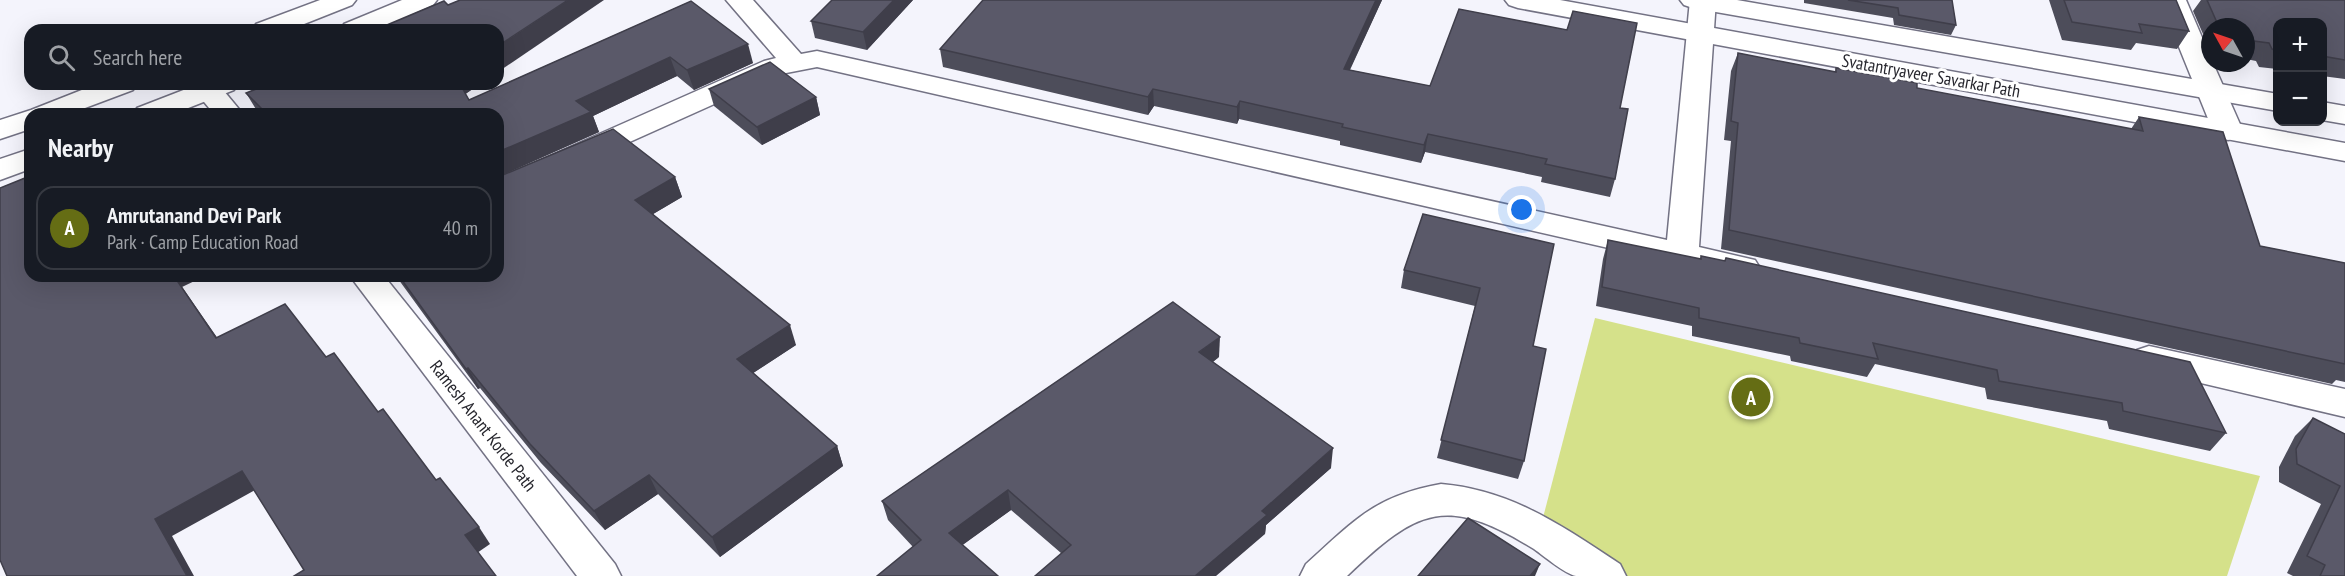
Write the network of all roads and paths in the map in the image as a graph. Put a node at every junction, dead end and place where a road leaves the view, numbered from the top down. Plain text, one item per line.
1 (344, 0) edge
2 (424, 0) edge
3 (739, 0) edge
4 (1518, 0) edge
5 (1700, 1) edge
6 (2181, 1) edge
7 (281, 24) edge
8 (367, 24) edge
9 (1700, 34) junction
10 (795, 63) junction
11 (107, 90) edge
12 (209, 90) edge
13 (218, 90) edge
14 (2212, 91) junction
15 (2273, 102) edge
16 (59, 108) edge
17 (163, 108) edge
18 (226, 108) edge
19 (2327, 112) edge
20 (2345, 115) edge
21 (24, 121) edge
22 (0, 130) edge
23 (2228, 130) junction
24 (2345, 152) edge
25 (24, 160) edge
26 (0, 170) edge
27 (504, 188) edge
28 (1682, 254) junction
29 (1775, 275) edge
30 (371, 282) edge
31 (2124, 354) edge
32 (2345, 404) edge
33 (600, 576) edge
34 (1320, 576) edge
35 (1606, 576) edge

1 - 7 street
2 - 8 street
3 - 10 street
4 - 9 street, Svatantryaveer Savarkar Path
5 - 9 street
5 - 14 street, Svatantryaveer Savarkar Path
6 - 14 street
9 - 23 street, Svatantryaveer Savarkar Path
9 - 28 street
10 - 27 street
10 - 28 street
11 - 16 street
12 - 17 street
13 - 18 street
14 - 15 street, Svatantryaveer Savarkar Path
14 - 23 street
19 - 20 street
21 - 22 street
23 - 24 street, Svatantryaveer Savarkar Path
25 - 26 street
28 - 29 street
30 - 33 street, Ramesh Anant Korde Path
31 - 32 street
34 - 35 street

